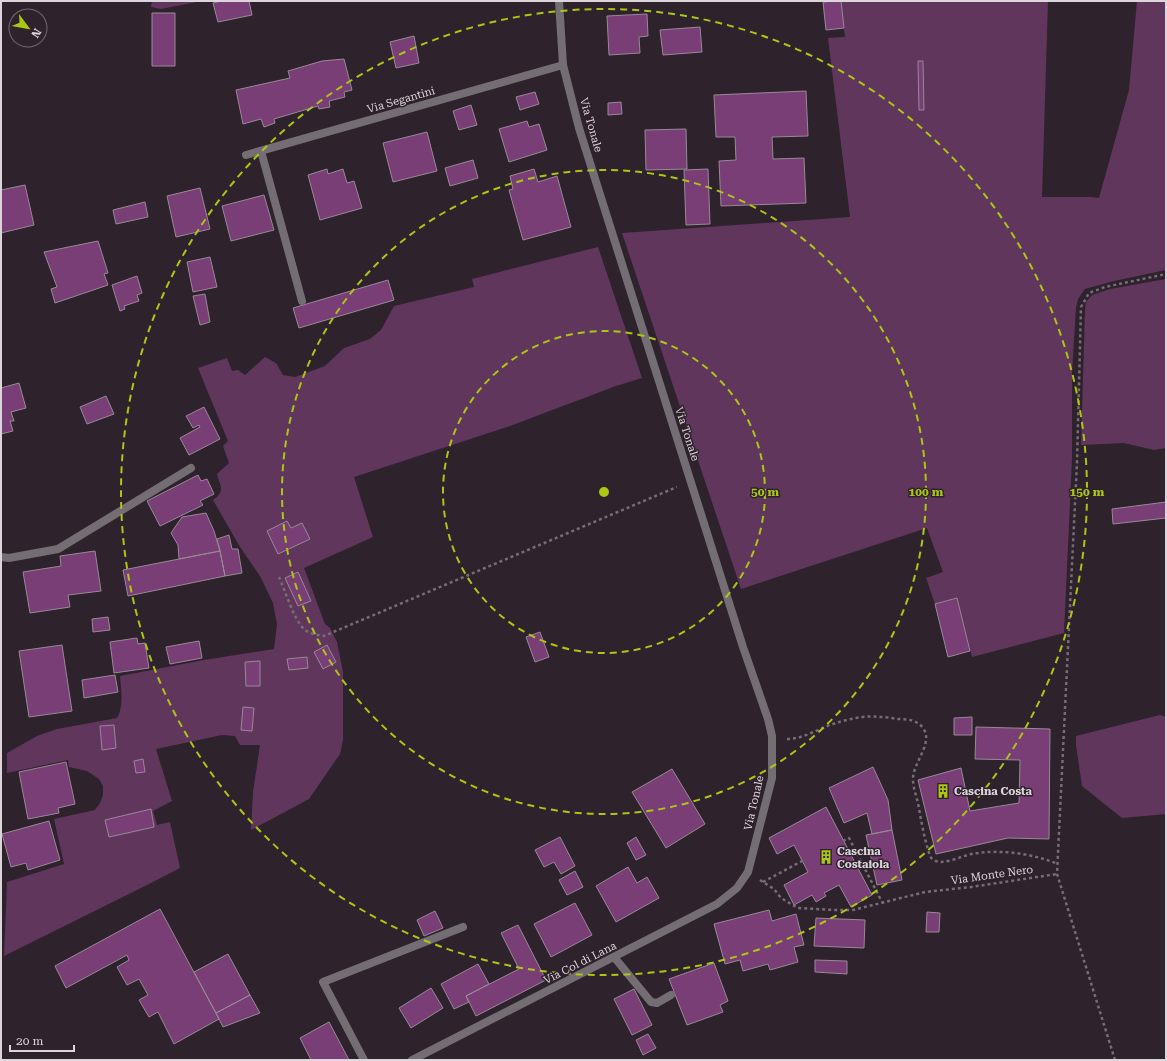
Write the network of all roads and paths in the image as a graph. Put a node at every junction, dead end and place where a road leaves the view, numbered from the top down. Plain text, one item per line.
1 (560, 1) edge
2 (563, 65) junction
3 (261, 151) junction
4 (246, 155) dead end
5 (1166, 274) edge
6 (302, 300) dead end
7 (190, 468) dead end
8 (691, 481) junction
9 (1, 556) edge
10 (279, 577) dead end
11 (772, 736) junction
12 (843, 841) dead end
13 (802, 862) dead end
14 (1058, 864) junction
15 (748, 872) junction
16 (1057, 874) junction
17 (763, 882) junction
18 (882, 902) junction
19 (464, 927) dead end
20 (614, 957) junction
21 (671, 996) dead end
22 (364, 1060) edge
23 (412, 1060) edge
24 (1115, 1060) edge

1 - 2 street, Via Tonale
2 - 3 street, Via Segantini
2 - 8 street, Via Tonale
3 - 4 street, Via Segantini
3 - 6 street
5 - 14 path
7 - 9 street
8 - 10 path
8 - 11 street, Via Tonale
11 - 14 path
11 - 15 street, Via Tonale
12 - 18 path
13 - 17 path
14 - 16 path
15 - 17 path, Via Monte Nero
15 - 20 street, Via Col di Lana
16 - 18 path, Via Monte Nero
16 - 24 path
17 - 18 path, Via Monte Nero
19 - 22 street
20 - 21 street
20 - 23 street, Via Col di Lana

